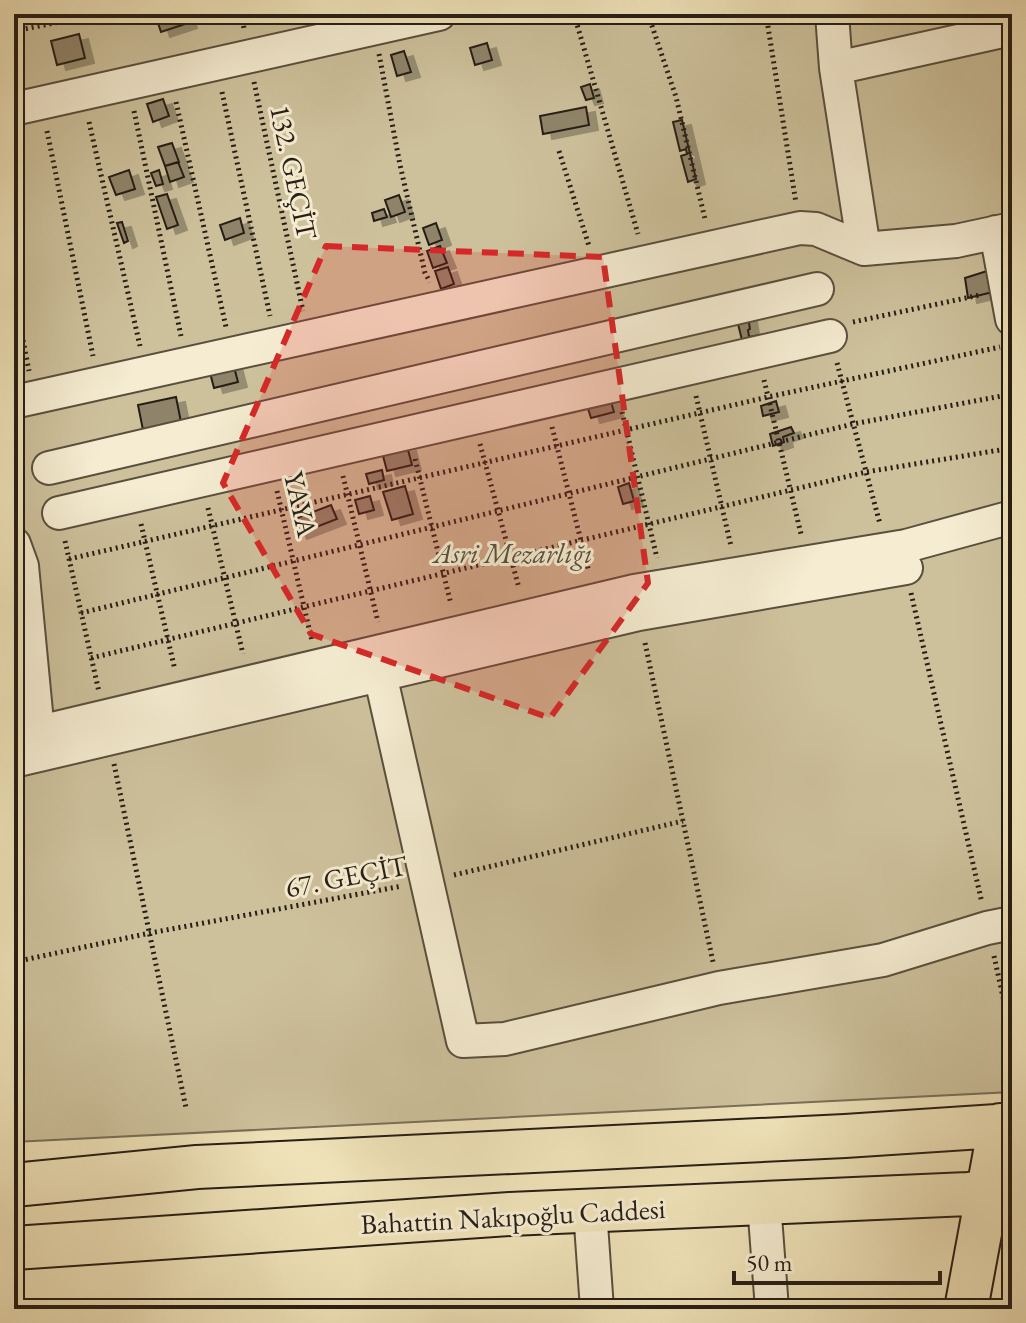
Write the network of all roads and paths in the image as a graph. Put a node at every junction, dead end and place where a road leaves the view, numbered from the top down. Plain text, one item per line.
1 (100, 14) edge
2 (242, 14) edge
3 (439, 14) edge
4 (574, 14) edge
5 (648, 14) edge
6 (766, 14) edge
7 (832, 14) edge
8 (374, 29) junction
9 (1012, 29) edge
10 (14, 31) edge
11 (249, 57) junction
12 (217, 65) junction
13 (836, 68) junction
14 (170, 75) junction
15 (128, 84) junction
16 (83, 94) junction
17 (28, 106) edge
18 (559, 151) dead end
19 (400, 165) dead end
20 (800, 228) junction
21 (1004, 231) edge
22 (712, 248) junction
23 (864, 249) junction
24 (646, 262) junction
25 (598, 273) junction
26 (817, 289) dead end
27 (1009, 304) edge
28 (830, 336) junction
29 (309, 338) junction
30 (1012, 344) edge
31 (277, 345) junction
32 (757, 353) junction
33 (232, 355) junction
34 (187, 365) junction
35 (689, 368) junction
36 (146, 374) junction
37 (842, 381) junction
38 (99, 385) junction
39 (616, 385) junction
40 (1012, 394) edge
41 (768, 397) junction
42 (545, 401) junction
43 (14, 402) edge
44 (700, 413) junction
45 (853, 424) junction
46 (626, 430) junction
47 (408, 433) junction
48 (779, 442) junction
49 (557, 446) junction
50 (1012, 448) edge
51 (336, 449) junction
52 (710, 459) junction
53 (271, 465) junction
54 (49, 468) dead end
55 (866, 472) junction
56 (637, 477) junction
57 (419, 478) junction
58 (201, 480) junction
59 (791, 491) junction
60 (569, 493) junction
61 (347, 495) junction
62 (134, 496) junction
63 (722, 507) junction
64 (281, 509) junction
65 (59, 513) dead end
66 (1012, 517) edge
67 (649, 524) junction
68 (212, 526) junction
69 (432, 527) junction
70 (1012, 539) edge
71 (145, 541) junction
72 (581, 541) junction
73 (14, 544) edge
74 (360, 545) junction
75 (896, 558) junction
76 (69, 559) dead end
77 (294, 561) junction
78 (808, 562) junction
79 (443, 573) junction
80 (738, 574) junction
81 (225, 579) junction
82 (664, 586) junction
83 (370, 591) junction
84 (158, 595) junction
85 (596, 600) junction
86 (304, 607) junction
87 (81, 613) dead end
88 (639, 614) junction
89 (236, 623) junction
90 (459, 632) junction
91 (168, 640) junction
92 (91, 658) dead end
93 (382, 662) junction
94 (318, 665) junction
95 (249, 682) junction
96 (182, 698) junction
97 (26, 735) edge
98 (14, 761) edge
99 (683, 821) junction
100 (427, 881) junction
101 (1000, 925) edge
102 (14, 962) edge
103 (719, 988) junction
104 (1012, 1038) edge
105 (1006, 1125) edge
106 (14, 1185) edge
107 (1000, 1190) edge
108 (764, 1203) junction
109 (590, 1210) junction
110 (14, 1248) edge
111 (597, 1309) edge
112 (772, 1309) edge
113 (966, 1309) edge

1 - 10 path
2 - 11 path, 132. GEÇİT
3 - 8 street
4 - 24 path
5 - 22 path
6 - 20 path
7 - 13 street
8 - 11 street
8 - 19 path
9 - 13 street
11 - 12 street
11 - 29 path, 132. GEÇİT
12 - 14 street
12 - 31 path
13 - 23 street
14 - 15 street
14 - 33 path
15 - 16 street
15 - 34 path
16 - 17 street
16 - 36 path
17 - 38 path
18 - 25 path
20 - 22 street
20 - 23 street
21 - 23 street
21 - 27 street
22 - 24 street
24 - 25 street
25 - 29 street
26 - 54 street
27 - 28 path
28 - 32 street
28 - 37 path
29 - 31 street
30 - 37 path
31 - 33 street
32 - 35 street
32 - 41 path
33 - 34 street
34 - 36 street
35 - 39 street
35 - 44 path
36 - 38 street
37 - 41 path
37 - 45 path
38 - 43 street
39 - 42 street
39 - 46 path
40 - 45 path
41 - 44 path
41 - 48 path
42 - 47 street
42 - 49 path
44 - 46 path
44 - 52 path
45 - 48 path
45 - 55 path
46 - 49 path
46 - 56 path
47 - 51 street
47 - 57 path
48 - 52 path
48 - 59 path
49 - 57 path
49 - 60 path
50 - 55 path
51 - 53 street
51 - 61 path, YAYA
52 - 56 path
52 - 63 path
53 - 58 street
53 - 64 path, YAYA
55 - 59 path
55 - 75 path
56 - 60 path
56 - 67 path
57 - 61 path
57 - 69 path
58 - 62 street
58 - 68 path
59 - 63 path
59 - 78 path
60 - 69 path
60 - 72 path
61 - 64 path
61 - 74 path, YAYA
62 - 65 street
62 - 71 path
63 - 67 path
63 - 80 path
64 - 68 path
64 - 77 path, YAYA
66 - 75 street
67 - 72 path
67 - 82 path
68 - 71 path
68 - 81 path
69 - 74 path
69 - 79 path
70 - 75 street
71 - 76 path
71 - 84 path
72 - 79 path
72 - 85 path
73 - 97 street
74 - 77 path
74 - 83 path, YAYA
75 - 78 street
75 - 88 street
75 - 101 path
77 - 81 path
77 - 86 path, YAYA
78 - 80 street
79 - 83 path
79 - 90 path
80 - 82 street
81 - 84 path
81 - 89 path
82 - 85 street
83 - 86 path
83 - 93 path, YAYA
84 - 87 path
84 - 91 path
85 - 90 street
86 - 89 path
86 - 94 path, YAYA
88 - 93 street
88 - 99 path
89 - 91 path
89 - 95 path
90 - 93 street
91 - 92 path
91 - 96 path
93 - 94 street
93 - 98 street
93 - 100 street
94 - 95 street
95 - 96 street
96 - 97 street
99 - 100 path, 67. GEÇİT
99 - 103 path
100 - 102 path, 67. GEÇİT
100 - 103 street
101 - 103 street
101 - 104 path
105 - 106 main road
105 - 107 main road
107 - 108 main road, Bahattin Nakıpoğlu Caddesi
107 - 113 main road
108 - 109 main road, Bahattin Nakıpoğlu Caddesi
108 - 112 street
109 - 110 main road, Bahattin Nakıpoğlu Caddesi
109 - 111 street

